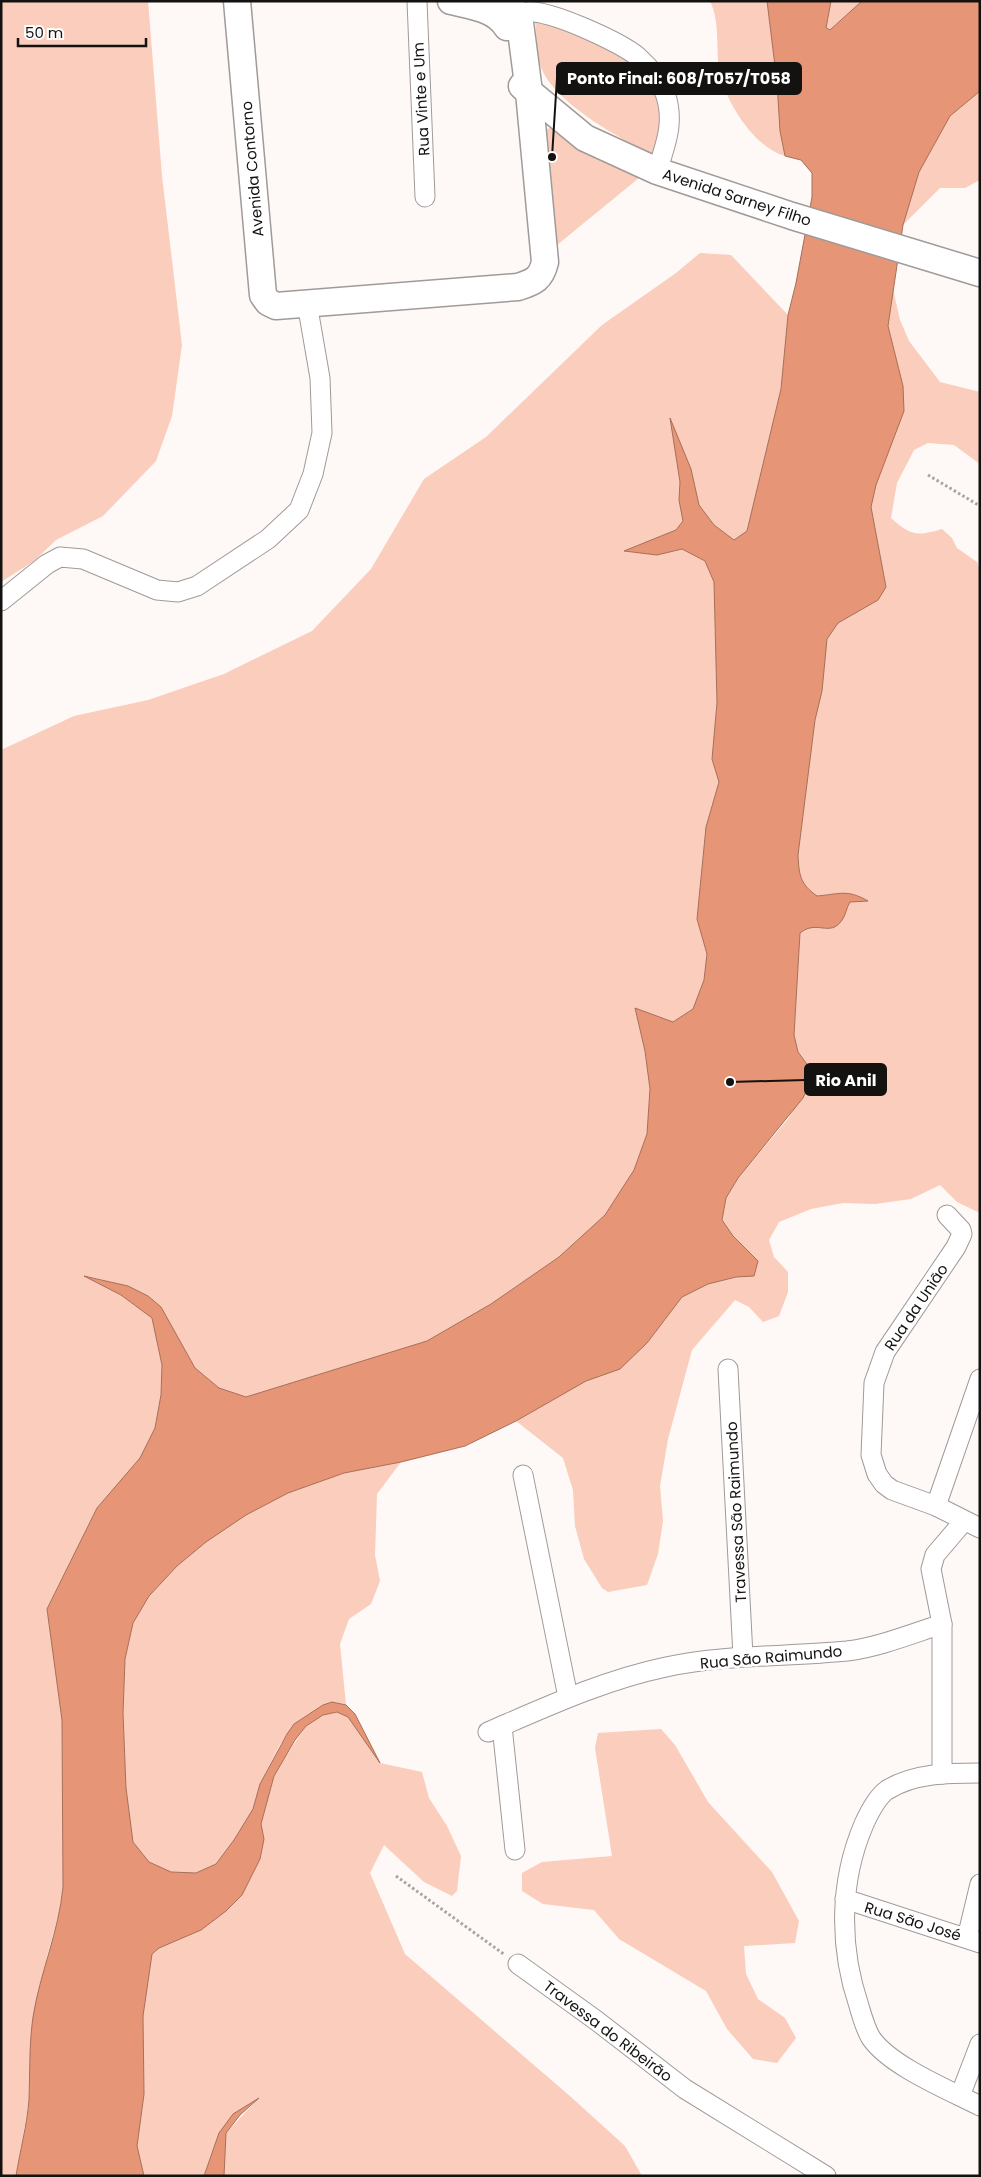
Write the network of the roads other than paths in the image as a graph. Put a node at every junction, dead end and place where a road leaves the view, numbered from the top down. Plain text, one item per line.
1 (237, 1) edge
2 (252, 1) edge
3 (417, 1) edge
4 (451, 1) edge
5 (496, 1) edge
6 (513, 21) junction
7 (522, 86) junction
8 (657, 170) junction
9 (426, 197) dead end
10 (980, 273) edge
11 (303, 304) junction
12 (1, 601) edge
13 (947, 1215) dead end
14 (728, 1369) dead end
15 (980, 1378) edge
16 (523, 1476) dead end
17 (936, 1506) junction
18 (972, 1524) edge
19 (942, 1624) junction
20 (743, 1656) junction
21 (568, 1697) junction
22 (980, 1773) edge
23 (942, 1774) junction
24 (515, 1850) dead end
25 (980, 1884) edge
26 (845, 1900) junction
27 (974, 1940) edge
28 (518, 1964) road end
29 (980, 2044) edge
30 (960, 2096) junction
31 (980, 2106) edge
32 (826, 2176) edge

1 - 11 street, Avenida Contorno
2 - 11 street, Avenida Contorno
3 - 9 street, Rua Vinte e Um
4 - 6 street
5 - 6 street
6 - 7 street, Avenida Contorno
6 - 8 street
7 - 8 street, Avenida Sarney Filho
7 - 11 street, Avenida Contorno
8 - 10 street, Avenida Sarney Filho
11 - 12 street
13 - 17 street, Rua da União
14 - 20 street, Travessa São Raimundo
15 - 17 street
16 - 21 street
17 - 18 street
18 - 19 street
19 - 20 street, Rua São Raimundo
19 - 23 street
20 - 21 street, Rua São Raimundo
21 - 24 street, Rua São Raimundo
22 - 23 street
23 - 26 street
25 - 27 street
26 - 27 street, Rua São José
26 - 30 street
28 - 32 street, Travessa do Ribeirão
29 - 30 street
30 - 31 street

